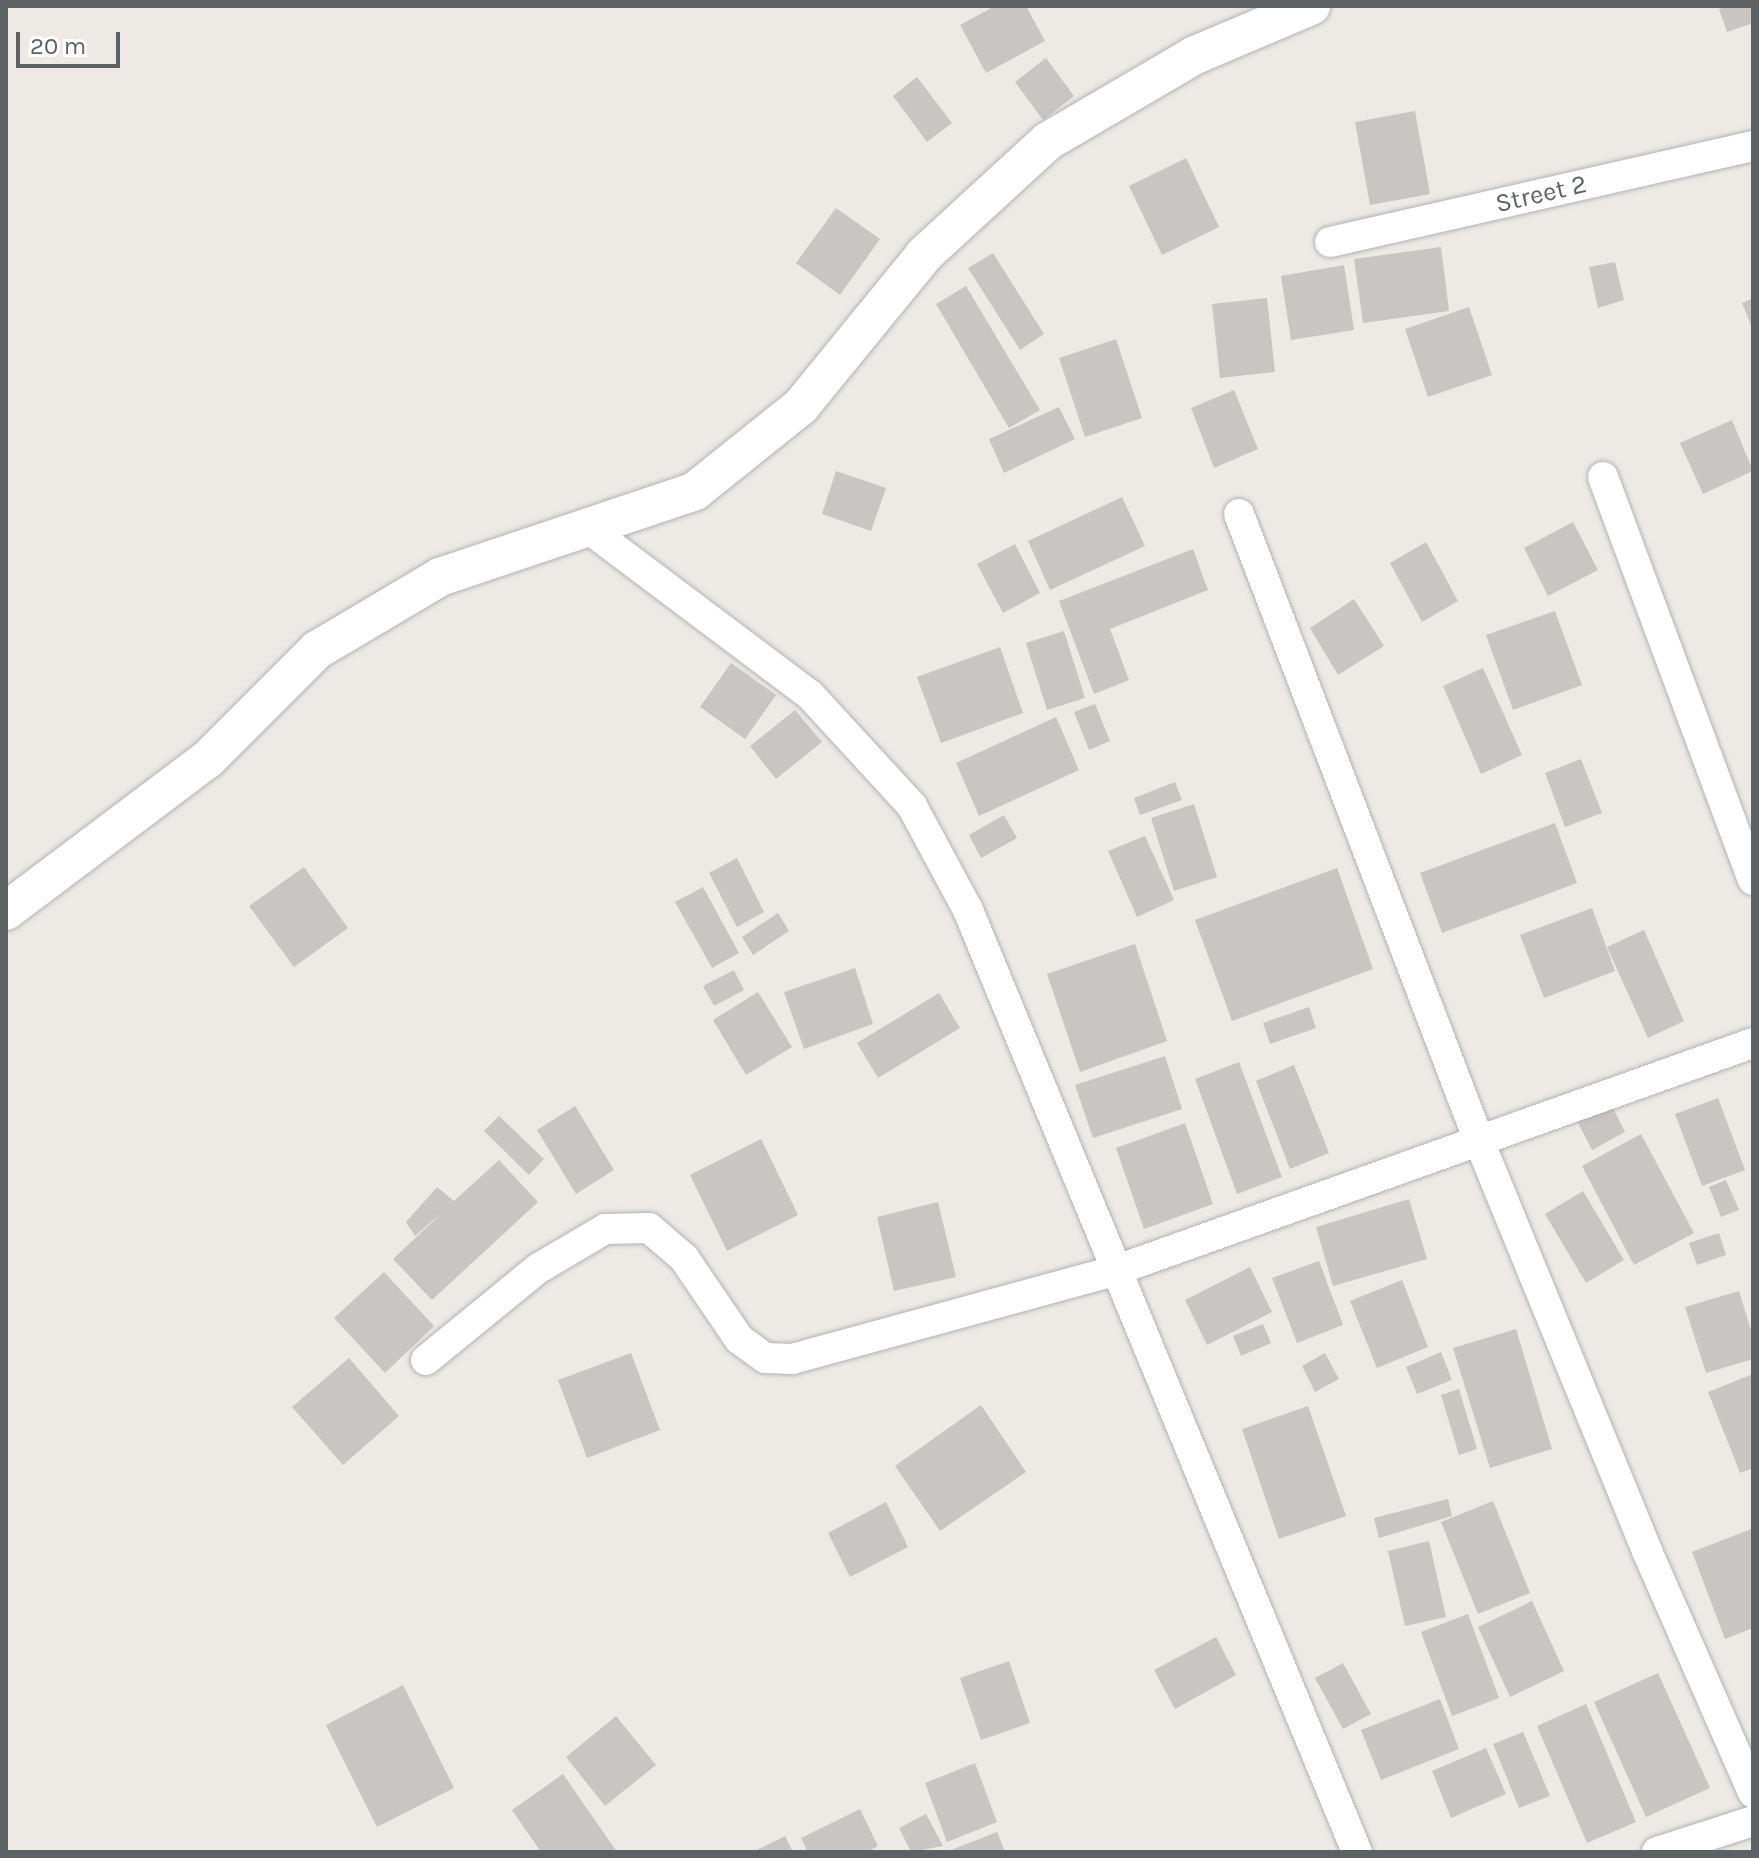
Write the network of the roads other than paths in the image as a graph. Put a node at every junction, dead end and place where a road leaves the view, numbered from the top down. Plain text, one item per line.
1 (1311, 6) edge
2 (1753, 146) edge
3 (1330, 242) dead end
4 (1603, 477) dead end
5 (1239, 514) dead end
6 (589, 529) junction
7 (1753, 880) edge
8 (6, 911) edge
9 (1753, 1043) edge
10 (1479, 1141) junction
11 (1114, 1271) junction
12 (426, 1360) dead end
13 (1753, 1793) edge
14 (1753, 1821) edge
15 (1357, 1852) edge
16 (1657, 1852) edge

1 - 6 street
2 - 3 street, Street 2
4 - 7 street
5 - 10 street
6 - 8 street
6 - 11 street
9 - 10 street
10 - 11 street
10 - 13 street
11 - 12 street
11 - 15 street
14 - 16 street

